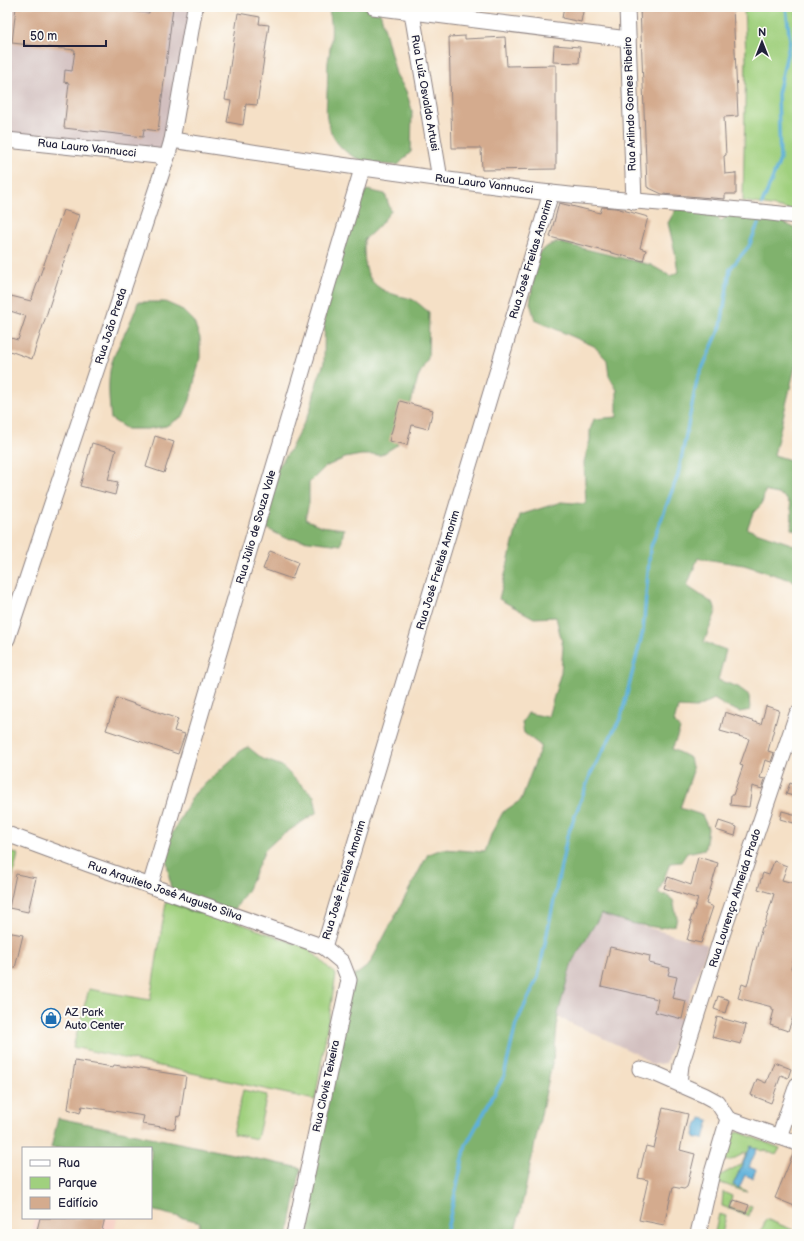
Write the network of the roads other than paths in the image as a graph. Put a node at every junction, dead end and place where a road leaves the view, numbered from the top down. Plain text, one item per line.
1 (195, 7) edge
2 (373, 7) edge
3 (627, 7) edge
4 (411, 10) edge
5 (628, 38) junction
6 (7, 140) edge
7 (172, 140) junction
8 (167, 157) junction
9 (362, 169) junction
10 (440, 179) junction
11 (551, 193) junction
12 (634, 202) junction
13 (797, 216) edge
14 (7, 639) edge
15 (797, 714) edge
16 (7, 834) edge
17 (150, 886) junction
18 (324, 947) junction
19 (640, 1069) dead end
20 (680, 1084) junction
21 (797, 1085) edge
22 (728, 1119) junction
23 (779, 1136) junction
24 (797, 1143) edge
25 (294, 1234) edge
26 (698, 1234) edge

1 - 7 street, Rua João Preda
2 - 4 street
3 - 5 street, Rua Arlindo Gomes Ribeiro
4 - 5 street
4 - 10 street, Rua Luíz Osvaldo Artusi
5 - 12 street, Rua Arlindo Gomes Ribeiro
6 - 8 street, Rua Lauro Vannucci
7 - 8 street, Rua João Preda
7 - 9 street, Rua Lauro Vannucci
8 - 14 street, Rua João Preda
9 - 10 street, Rua Lauro Vannucci
9 - 17 street, Rua Jùlio de Souza Vale
10 - 11 street, Rua Lauro Vannucci
11 - 12 street, Rua Lauro Vannucci
11 - 18 street, Rua José Freitas Amorim
12 - 13 street, Rua Lauro Vannucci
15 - 20 street, Rua Lourenço Almeida Prado
16 - 17 street, Rua Arquiteto José Augusto Silva
17 - 18 street, Rua Arquiteto José Augusto Silva
18 - 25 street, Rua Clovis Teixeira
19 - 20 street
20 - 22 street
21 - 23 street
22 - 23 street
22 - 26 street
23 - 24 street

